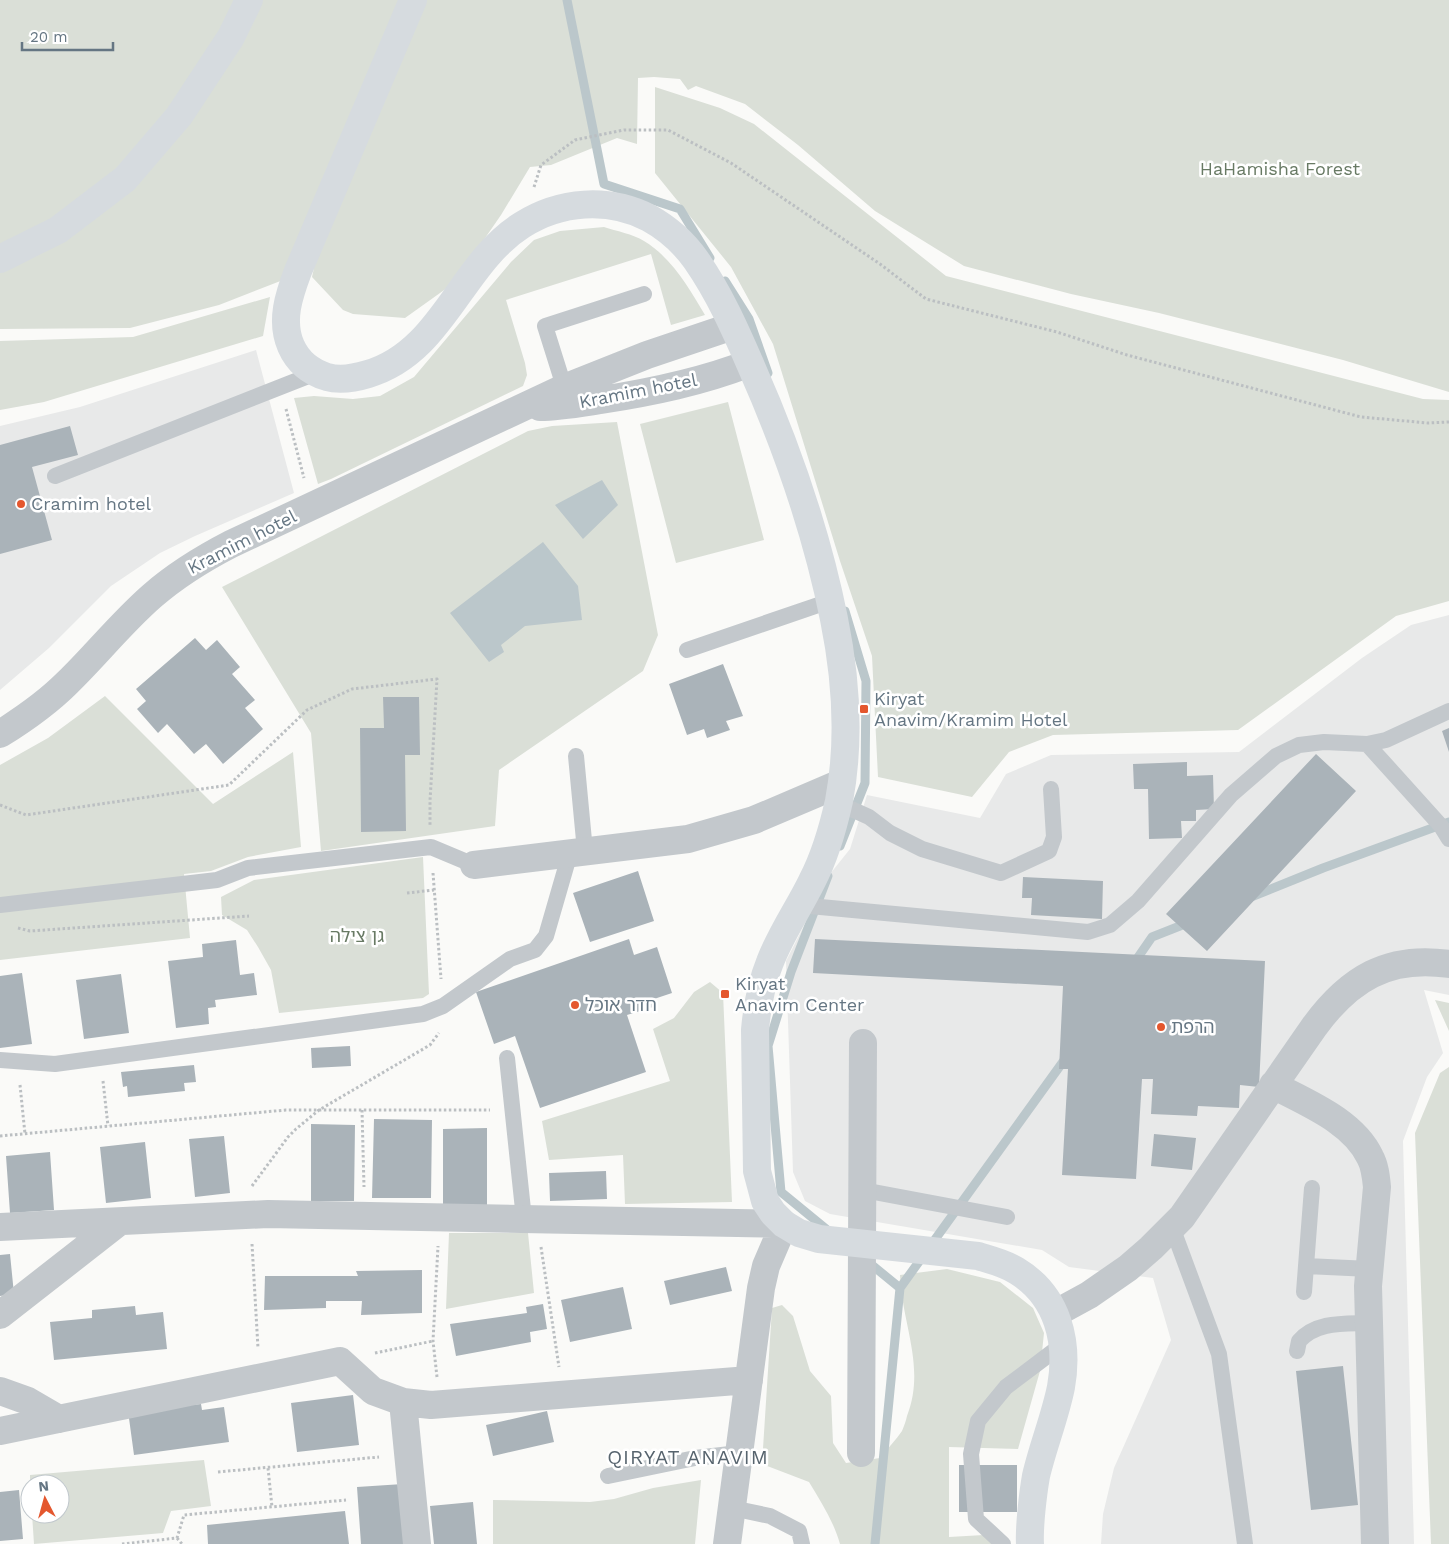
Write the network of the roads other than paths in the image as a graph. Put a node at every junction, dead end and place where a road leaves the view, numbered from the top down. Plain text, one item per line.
1 (250, 0) edge
2 (413, 0) edge
3 (0, 259) edge
4 (644, 294) dead end
5 (733, 326) junction
6 (750, 363) junction
7 (316, 373) junction
8 (567, 396) junction
9 (55, 476) dead end
10 (830, 601) junction
11 (687, 650) dead end
12 (1449, 711) edge
13 (0, 734) edge
14 (1367, 744) junction
15 (576, 756) dead end
16 (1051, 789) dead end
17 (840, 793) junction
18 (1449, 838) edge
19 (577, 852) junction
20 (474, 865) joint
21 (0, 905) edge
22 (799, 905) junction
23 (1449, 964) edge
24 (864, 1043) dead end
25 (507, 1058) dead end
26 (0, 1060) edge
27 (1273, 1086) junction
28 (1312, 1188) dead end
29 (862, 1190) junction
30 (1007, 1217) dead end
31 (524, 1219) junction
32 (118, 1222) junction
33 (784, 1224) junction
34 (0, 1227) edge
35 (1172, 1227) junction
36 (863, 1244) junction
37 (1306, 1266) junction
38 (1370, 1269) junction
39 (1304, 1292) dead end
40 (1056, 1313) junction
41 (0, 1315) edge
42 (1369, 1323) junction
43 (1063, 1344) junction
44 (1297, 1351) dead end
45 (749, 1380) junction
46 (0, 1391) edge
47 (403, 1402) junction
48 (59, 1419) junction
49 (0, 1431) edge
50 (739, 1453) junction
51 (861, 1453) dead end
52 (608, 1476) dead end
53 (732, 1508) junction
54 (417, 1544) edge
55 (727, 1544) edge
56 (802, 1544) edge
57 (1003, 1544) edge
58 (1030, 1544) edge
59 (1245, 1544) edge
60 (1375, 1544) edge

1 - 3 main road
2 - 7 main road
4 - 8 lane
5 - 6 main road
5 - 7 main road
5 - 8 street, Kramim hotel
6 - 8 street, Kramim hotel
6 - 10 main road
7 - 9 lane
8 - 13 street, Kramim hotel
10 - 11 lane
10 - 17 main road
12 - 14 lane
14 - 18 lane
14 - 22 lane
15 - 19 lane
16 - 17 lane
17 - 19 street
17 - 22 main road
19 - 20 street
19 - 26 lane
20 - 21 lane
22 - 33 main road
23 - 27 street
24 - 29 street
25 - 31 lane
27 - 35 street
27 - 38 street
28 - 37 lane
29 - 30 lane
29 - 36 street
31 - 32 street
31 - 33 street
32 - 34 street
32 - 41 street
33 - 36 main road
33 - 45 street
35 - 40 street
35 - 59 lane
36 - 40 main road
36 - 51 street
37 - 38 lane
37 - 39 lane
38 - 42 street
40 - 43 main road
42 - 44 lane
42 - 60 street
43 - 57 lane
43 - 58 main road
45 - 47 street
45 - 50 street
46 - 48 street
47 - 48 street
47 - 54 street
48 - 49 street
50 - 52 lane
50 - 53 street
53 - 55 street
53 - 56 lane

